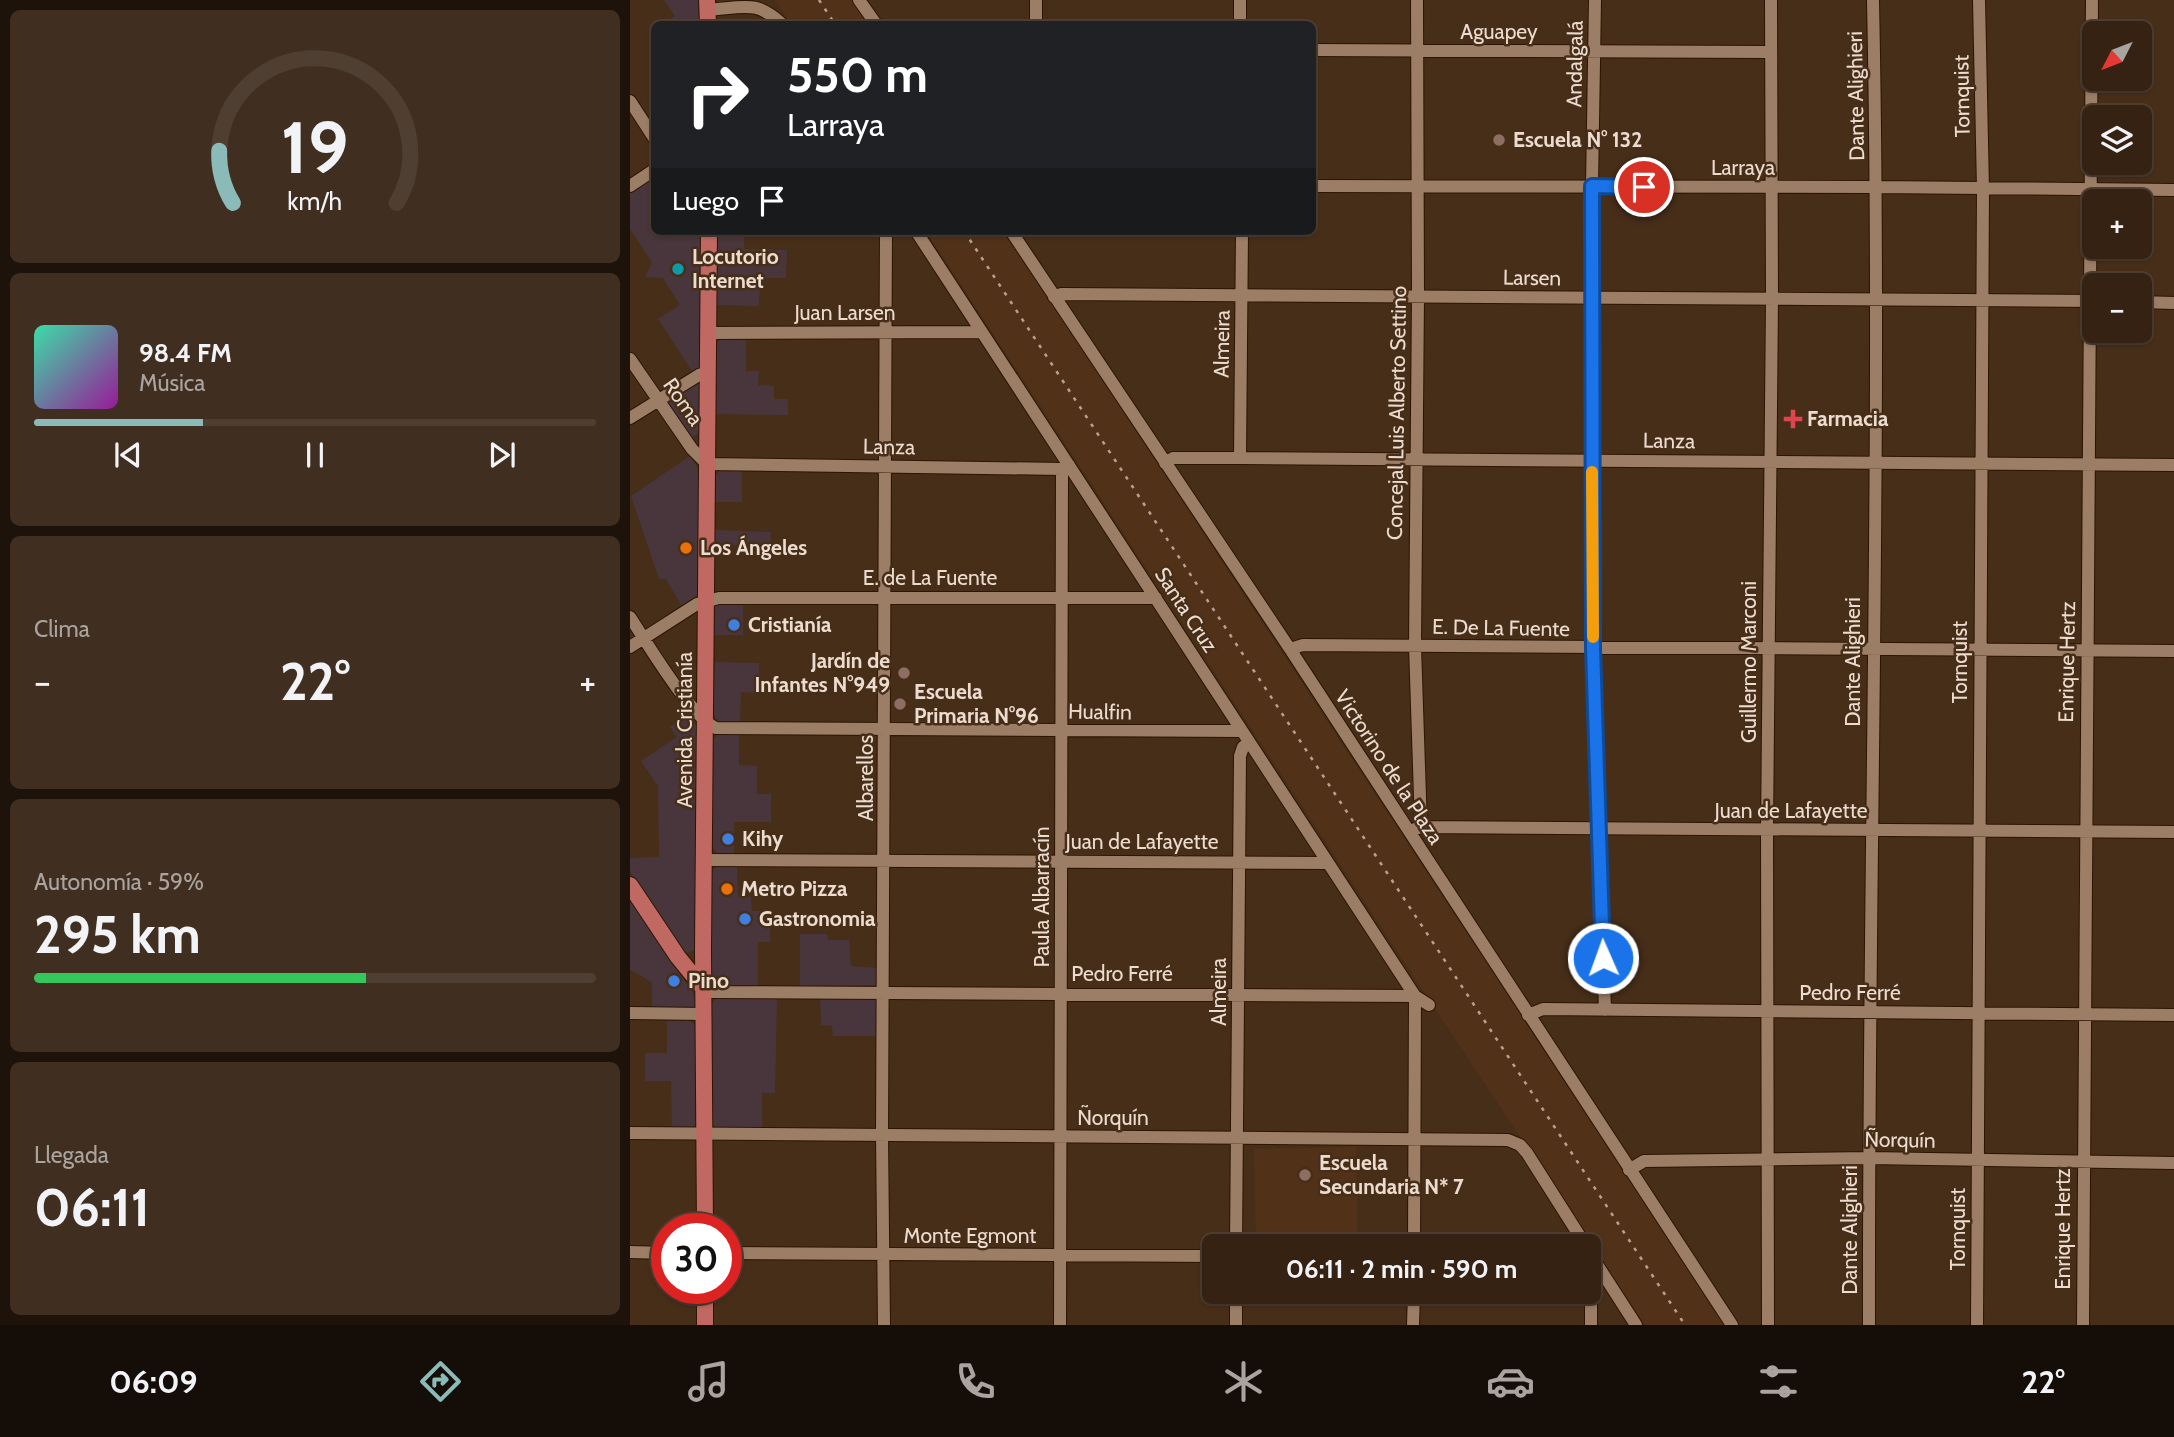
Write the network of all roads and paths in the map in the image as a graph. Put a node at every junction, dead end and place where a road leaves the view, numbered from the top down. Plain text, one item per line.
1 (859, 0) edge
2 (1036, 0) edge
3 (1240, 0) edge
4 (1418, 0) edge
5 (1595, 0) edge
6 (1771, 0) edge
7 (1873, 0) edge
8 (1979, 0) edge
9 (2092, 0) edge
10 (707, 11) edge
11 (780, 21) edge
12 (874, 21) edge
13 (1036, 21) edge
14 (1240, 21) edge
15 (1316, 50) edge
16 (1418, 51) junction
17 (1595, 52) junction
18 (1770, 52) junction
19 (630, 101) edge
20 (651, 133) edge
21 (651, 172) edge
22 (1418, 185) junction
23 (1316, 186) edge
24 (1592, 186) junction
25 (630, 187) edge
26 (1771, 187) junction
27 (1877, 187) junction
28 (1983, 189) junction
29 (2082, 189) edge
30 (2092, 189) edge
31 (2152, 190) edge
32 (2174, 190) edge
33 (709, 235) edge
34 (886, 235) edge
35 (919, 235) edge
36 (1014, 235) edge
37 (1242, 235) edge
38 (1242, 296) junction
39 (1418, 296) junction
40 (1054, 297) junction
41 (1592, 298) junction
42 (1878, 299) junction
43 (1982, 299) junction
44 (1772, 300) junction
45 (2082, 301) edge
46 (2152, 302) edge
47 (2174, 303) edge
48 (886, 332) junction
49 (982, 332) junction
50 (709, 333) junction
51 (2091, 343) edge
52 (630, 359) edge
53 (708, 372) junction
54 (657, 400) junction
55 (630, 418) edge
56 (1240, 458) junction
57 (1592, 459) junction
58 (1416, 460) junction
59 (1874, 461) junction
60 (1770, 462) junction
61 (1165, 463) junction
62 (1980, 463) junction
63 (707, 464) junction
64 (2090, 464) junction
65 (2174, 465) edge
66 (884, 466) junction
67 (1065, 467) junction
68 (885, 597) junction
69 (1156, 598) junction
70 (1063, 599) junction
71 (705, 601) junction
72 (630, 617) edge
73 (644, 638) junction
74 (1415, 646) junction
75 (630, 647) edge
76 (1768, 647) junction
77 (1593, 648) junction
78 (1872, 648) junction
79 (1290, 649) junction
80 (1979, 650) junction
81 (2086, 651) junction
82 (2174, 651) edge
83 (707, 724) junction
84 (885, 729) junction
85 (1062, 730) junction
86 (1246, 736) junction
87 (1421, 827) junction
88 (1598, 829) junction
89 (1872, 830) junction
90 (1767, 831) junction
91 (1979, 831) junction
92 (2085, 832) junction
93 (2174, 832) edge
94 (1408, 833) junction
95 (705, 860) junction
96 (884, 861) junction
97 (1061, 861) junction
98 (1239, 862) junction
99 (1328, 863) junction
100 (631, 887) edge
101 (704, 989) junction
102 (883, 992) junction
103 (1060, 993) junction
104 (1238, 994) junction
105 (1415, 996) junction
106 (1429, 1005) dead end
107 (1605, 1010) junction
108 (1768, 1012) junction
109 (1870, 1012) junction
110 (630, 1013) edge
111 (1978, 1013) junction
112 (705, 1014) junction
113 (1528, 1015) junction
114 (2085, 1015) junction
115 (2174, 1015) edge
116 (630, 1133) edge
117 (705, 1134) junction
118 (882, 1136) junction
119 (1060, 1138) junction
120 (1237, 1138) junction
121 (1415, 1139) junction
122 (1869, 1158) junction
123 (1768, 1159) junction
124 (1977, 1160) junction
125 (2083, 1162) junction
126 (2174, 1163) edge
127 (1629, 1170) junction
128 (705, 1213) edge
129 (1237, 1234) edge
130 (1414, 1234) edge
131 (1578, 1234) edge
132 (630, 1252) edge
133 (651, 1253) edge
134 (742, 1253) edge
135 (884, 1254) junction
136 (1060, 1255) junction
137 (1202, 1256) edge
138 (1601, 1272) edge
139 (705, 1304) edge
140 (1236, 1304) edge
141 (1414, 1304) edge
142 (1591, 1304) edge
143 (705, 1325) edge
144 (884, 1325) edge
145 (1060, 1325) edge
146 (1236, 1325) edge
147 (1413, 1325) edge
148 (1591, 1325) edge
149 (1636, 1325) edge
150 (1732, 1325) edge
151 (1768, 1325) edge
152 (1869, 1325) edge
153 (1976, 1325) edge
154 (2083, 1325) edge

1 - 12 street
2 - 13 street
3 - 14 street
4 - 16 street, Concejal Luis Alberto Settino
5 - 17 street, Andalgalá
6 - 18 street, Guillermo Marconi
7 - 27 street, Dante Alighieri
8 - 28 street, Tornquist
9 - 30 street, Enrique Hertz
10 - 11 street
15 - 16 street, Aguapey
16 - 17 street, Aguapey
16 - 22 street, Concejal Luis Alberto Settino
17 - 18 street, Aguapey
17 - 24 street, Andalgalá
18 - 26 street, Guillermo Marconi
19 - 20 street
21 - 25 street
22 - 23 street, Larraya
22 - 24 street, Larraya
22 - 39 street, Concejal Luis Alberto Settino
24 - 26 street, Larraya
24 - 41 street, Andalgalá
26 - 27 street, Larraya
26 - 44 street, Guillermo Marconi
27 - 28 street, Larraya
27 - 42 street, Dante Alighieri
28 - 29 street, Larraya
28 - 43 street, Tornquist
31 - 32 street, Larraya
33 - 50 main road, Avenida Cristianía
34 - 48 street, Albarellos
35 - 49 street, Santa Cruz
36 - 40 street, Victorino de la Plaza
37 - 38 street, Almeira
38 - 39 street, Larsen
38 - 40 street, Larsen
38 - 56 street, Almeira
39 - 41 street, Larsen
39 - 58 street, Concejal Luis Alberto Settino
40 - 61 street, Victorino de la Plaza
41 - 44 street, Larsen
41 - 57 street, Andalgalá
42 - 43 street, Larsen
42 - 44 street, Larsen
42 - 59 street, Dante Alighieri
43 - 45 street, Larsen
43 - 62 street, Tornquist
44 - 60 street, Guillermo Marconi
46 - 47 street
48 - 49 street, Juan Larsen
48 - 50 street, Juan Larsen
48 - 66 street, Albarellos
49 - 67 street, Santa Cruz
50 - 53 main road, Avenida Cristianía
51 - 64 street, Enrique Hertz
52 - 54 street, Roma
53 - 54 street
53 - 63 main road, Avenida Cristianía
54 - 55 street
54 - 63 street, Roma
56 - 58 street, Lanza
56 - 61 street, Lanza
57 - 58 street, Lanza
57 - 60 street, Lanza
57 - 77 street, Andalgalá
58 - 74 street, Concejal Luis Alberto Settino
59 - 60 street, Lanza
59 - 62 street, Lanza
59 - 78 street, Dante Alighieri
60 - 76 street, Guillermo Marconi
61 - 79 street, Victorino de la Plaza
62 - 64 street, Lanza
62 - 80 street, Tornquist
63 - 66 street, Lanza
63 - 71 main road, Avenida Cristianía
64 - 65 street, Lanza
64 - 81 street, Enrique Hertz
66 - 67 street, Lanza
66 - 68 street, Albarellos
67 - 69 street, Santa Cruz
67 - 70 street, Paula Albarracín
68 - 70 street, E. de La Fuente
68 - 71 street, E. de La Fuente
68 - 84 street, Albarellos
69 - 70 street, E. de La Fuente
69 - 86 street, Santa Cruz
70 - 85 street, Paula Albarracín
71 - 73 street
71 - 83 main road, Avenida Cristianía
72 - 73 street
73 - 75 street
73 - 83 street
74 - 77 street, E. De La Fuente
74 - 79 street, E. De La Fuente
74 - 87 street, Concejal Luis Alberto Settino
76 - 77 street, E. De La Fuente
76 - 78 street, E. De La Fuente
76 - 90 street, Guillermo Marconi
77 - 88 street, Andalgalá
78 - 80 street, E. De La Fuente
78 - 89 street, Dante Alighieri
79 - 94 street, Victorino de la Plaza
80 - 81 street, E. De La Fuente
80 - 91 street, Tornquist
81 - 82 street, E. De La Fuente
81 - 92 street, Enrique Hertz
83 - 84 street, Hualfin
83 - 95 main road, Avenida Cristianía
84 - 85 street, Hualfin
84 - 96 street, Albarellos
85 - 86 street, Hualfin
85 - 97 street, Paula Albarracín
86 - 98 street, Almeira
86 - 99 street, Santa Cruz
87 - 88 street, Juan de Lafayette
87 - 94 street, Juan de Lafayette
88 - 90 street, Juan de Lafayette
88 - 107 street, Andalgalá
89 - 90 street, Juan de Lafayette
89 - 91 street, Juan de Lafayette
89 - 109 street, Dante Alighieri
90 - 108 street, Guillermo Marconi
91 - 92 street, Juan de Lafayette
91 - 111 street, Tornquist
92 - 93 street, Juan de Lafayette
92 - 114 street, Enrique Hertz
94 - 113 street, Victorino de la Plaza
95 - 96 street, Juan de Lafayette
95 - 101 main road, Avenida Cristianía
96 - 97 street, Juan de Lafayette
96 - 102 street, Albarellos
97 - 98 street, Juan de Lafayette
97 - 103 street, Paula Albarracín
98 - 99 street, Juan de Lafayette
98 - 104 street, Almeira
99 - 105 street, Santa Cruz
100 - 101 main road
101 - 102 street, Pedro Ferré
101 - 112 main road, Avenida Cristianía
102 - 103 street, Pedro Ferré
102 - 118 street, Albarellos
103 - 104 street, Pedro Ferré
103 - 119 street, Paula Albarracín
104 - 105 street, Pedro Ferré
104 - 120 street, Almeira
105 - 106 street, Santa Cruz
105 - 121 street
107 - 108 street, Pedro Ferré
107 - 113 street, Pedro Ferré
108 - 109 street, Pedro Ferré
108 - 123 street, Guillermo Marconi
109 - 111 street, Pedro Ferré
109 - 122 street, Dante Alighieri
110 - 112 street
111 - 114 street, Pedro Ferré
111 - 124 street, Tornquist
112 - 117 main road, Avenida Cristianía
113 - 127 street, Victorino de la Plaza
114 - 115 street, Pedro Ferré
114 - 125 street, Enrique Hertz
116 - 117 street, Ñorquín
117 - 118 street, Ñorquín
117 - 128 main road, Avenida Cristianía
118 - 119 street, Ñorquín
118 - 135 street, Albarellos
119 - 120 street, Ñorquín
119 - 136 street, Paula Albarracín
120 - 121 street, Ñorquín
120 - 129 street, Almeira
121 - 130 street
121 - 131 street, Ñorquín
122 - 123 street, Ñorquín
122 - 124 street, Ñorquín
122 - 152 street, Dante Alighieri
123 - 127 street, Ñorquín
123 - 151 street, Guillermo Marconi
124 - 125 street, Ñorquín
124 - 153 street, Tornquist
125 - 126 street, Ñorquín
125 - 154 street, Enrique Hertz
127 - 150 street, Victorino de la Plaza
132 - 133 street
134 - 135 street, Monte Egmont
135 - 136 street, Monte Egmont
135 - 144 street, Albarellos
136 - 137 street, Monte Egmont
136 - 145 street, Paula Albarracín
138 - 149 street
139 - 143 main road
140 - 146 street
141 - 147 street
142 - 148 street

